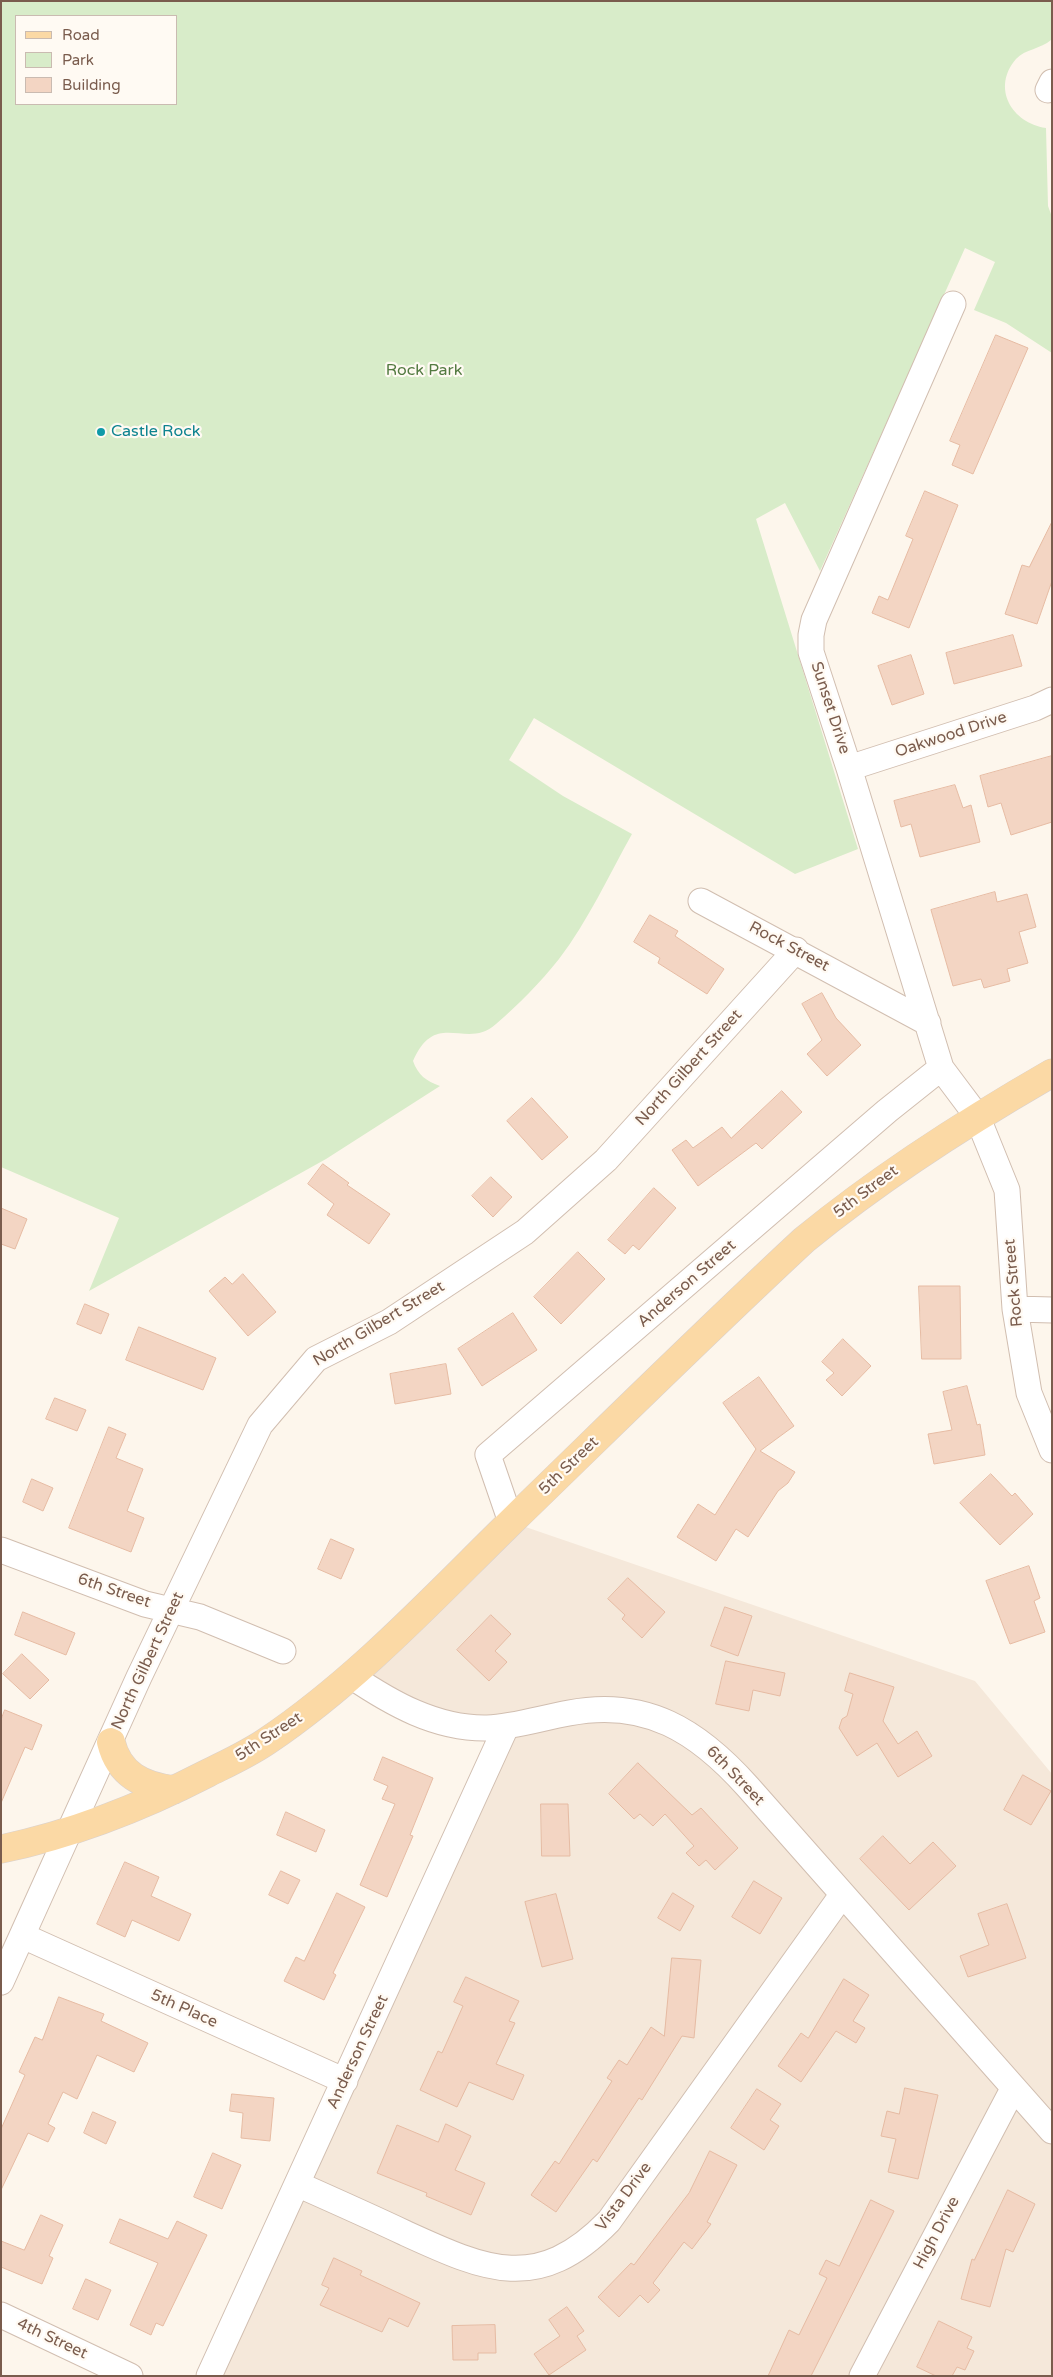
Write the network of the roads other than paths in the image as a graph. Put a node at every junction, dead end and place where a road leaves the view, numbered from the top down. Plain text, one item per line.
1 (952, 304) dead end
2 (1052, 700) edge
3 (849, 768) junction
4 (701, 902) dead end
5 (796, 950) junction
6 (928, 1023) junction
7 (941, 1068) junction
8 (1052, 1073) edge
9 (977, 1116) junction
10 (1015, 1309) junction
11 (1052, 1310) edge
12 (1052, 1450) edge
13 (511, 1522) junction
14 (1, 1550) edge
15 (171, 1610) junction
16 (283, 1651) dead end
17 (351, 1676) junction
18 (506, 1727) junction
19 (110, 1742) junction
20 (174, 1790) junction
21 (1, 1830) edge
22 (70, 1831) junction
23 (1, 1849) edge
24 (842, 1895) junction
25 (15, 1935) edge
26 (1, 1982) edge
27 (345, 2081) junction
28 (1013, 2089) junction
29 (1052, 2131) edge
30 (297, 2184) junction
31 (1, 2315) edge
32 (130, 2376) edge
33 (209, 2376) edge
34 (862, 2376) edge

1 - 3 street, Sunset Drive
2 - 3 street, Oakwood Drive
3 - 6 street, Sunset Drive
4 - 5 street, Rock Street
5 - 6 street, Rock Street
5 - 15 street, North Gilbert Street
6 - 7 street, Sunset Drive
7 - 9 street, Sunset Drive
7 - 13 street, Anderson Street
8 - 9 main road, 5th Street
9 - 10 street, Rock Street
9 - 13 main road, 5th Street
10 - 11 street
10 - 12 street, Rock Street
13 - 17 main road, 5th Street
14 - 15 street, 6th Street
15 - 16 street, 6th Street
15 - 19 street, North Gilbert Street
17 - 18 street, 6th Street
17 - 20 main road, 5th Street
18 - 24 street, 6th Street
18 - 27 street, Anderson Street
19 - 20 main road
19 - 22 street, North Gilbert Street
20 - 22 main road, 5th Street
21 - 22 main road, 5th Street
22 - 23 main road, 5th Street
22 - 25 street, North Gilbert Street
24 - 28 street, 6th Street
24 - 30 street, Vista Drive
25 - 26 street, North Gilbert Street
25 - 27 street, 5th Place
27 - 30 street, Anderson Street
28 - 29 street, 6th Street
28 - 34 street, High Drive
30 - 33 street, Anderson Street
31 - 32 street, 4th Street

